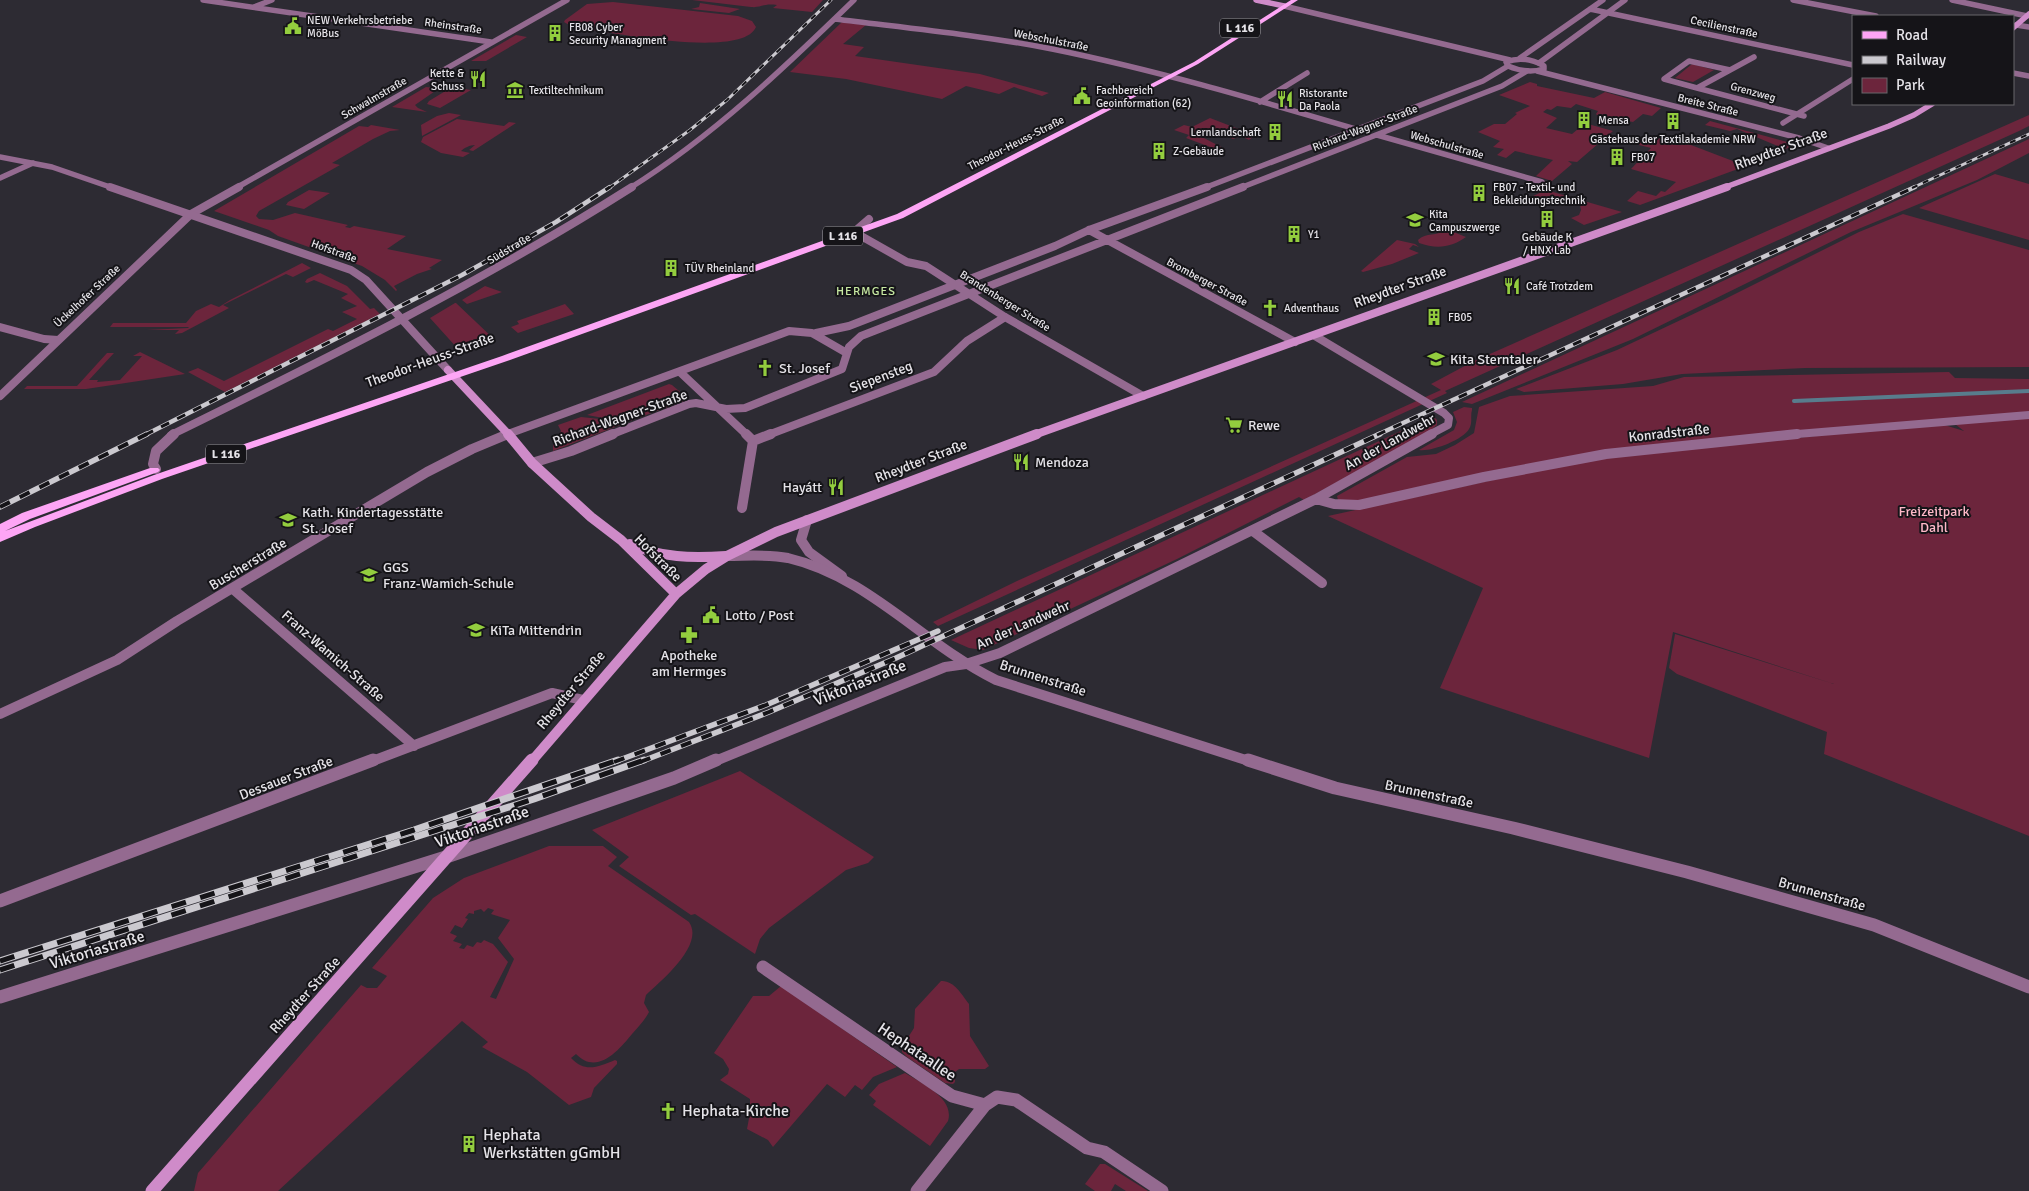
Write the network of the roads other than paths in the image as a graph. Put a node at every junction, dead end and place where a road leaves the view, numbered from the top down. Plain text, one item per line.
1 (204, 0) edge
2 (272, 0) edge
3 (567, 0) edge
4 (854, 0) edge
5 (1256, 0) edge
6 (1295, 0) edge
7 (1603, 0) edge
8 (1625, 0) edge
9 (1793, 0) edge
10 (1952, 0) edge
11 (1284, 3) edge
12 (1276, 5) junction
13 (253, 8) junction
14 (1590, 9) junction
15 (1608, 12) junction
16 (1871, 15) edge
17 (2028, 15) edge
18 (835, 19) junction
19 (2014, 27) edge
20 (2029, 27) edge
21 (491, 42) junction
22 (1754, 57) dead end
23 (1520, 58) junction
24 (1508, 62) junction
25 (1539, 63) junction
26 (1852, 65) edge
27 (1544, 69) junction
28 (1730, 70) junction
29 (1527, 71) junction
30 (1537, 71) junction
31 (1307, 73) dead end
32 (2014, 73) edge
33 (1159, 75) junction
34 (2029, 76) edge
35 (1172, 78) junction
36 (1852, 80) edge
37 (1583, 82) junction
38 (1697, 88) junction
39 (1260, 102) junction
40 (1930, 105) edge
41 (1800, 115) junction
42 (1782, 122) dead end
43 (1357, 129) junction
44 (1378, 135) junction
45 (1828, 148) junction
46 (0, 157) edge
47 (33, 163) junction
48 (0, 178) edge
49 (1219, 182) junction
50 (1542, 182) dead end
51 (1235, 190) junction
52 (191, 214) junction
53 (870, 219) junction
54 (1089, 230) junction
55 (854, 232) junction
56 (1108, 241) junction
57 (956, 284) junction
58 (967, 293) junction
59 (1005, 317) junction
60 (402, 321) junction
61 (0, 327) edge
62 (816, 333) junction
63 (1315, 336) junction
64 (58, 340) junction
65 (1295, 342) junction
66 (845, 352) junction
67 (680, 372) junction
68 (451, 373) junction
69 (0, 396) edge
70 (1143, 396) junction
71 (718, 408) junction
72 (2029, 415) edge
73 (508, 434) junction
74 (754, 441) junction
75 (532, 463) junction
76 (156, 469) junction
77 (1316, 499) junction
78 (742, 508) dead end
79 (807, 520) junction
80 (0, 528) edge
81 (1253, 531) junction
82 (0, 538) edge
83 (622, 540) junction
84 (727, 556) junction
85 (845, 578) junction
86 (1322, 583) dead end
87 (233, 589) junction
88 (676, 594) junction
89 (966, 664) junction
90 (583, 700) junction
91 (0, 714) edge
92 (414, 746) junction
93 (449, 856) junction
94 (0, 902) edge
95 (763, 968) dead end
96 (2029, 988) edge
97 (0, 997) edge
98 (985, 1105) junction
99 (152, 1191) edge
100 (917, 1191) edge
101 (1162, 1191) edge

1 - 13 street, Rheinstraße
2 - 13 street
3 - 21 street, Schwalmstraße
4 - 18 street, Südstraße
5 - 12 main road
6 - 11 main road, L 116
7 - 14 street
8 - 15 street
9 - 16 street
10 - 17 street
11 - 12 main road, L 116
11 - 24 street
11 - 35 main road, Theodor-Heuss-Straße / L 116
12 - 33 main road, Theodor-Heuss-Straße / L 116
13 - 21 street, Rheinstraße
14 - 15 street, Cecilienstraße
14 - 23 street
15 - 25 street
15 - 26 street, Cecilienstraße
17 - 19 main road
18 - 33 street, Webschulstraße
18 - 60 street, Südstraße
19 - 20 street
21 - 52 street, Schwalmstraße
22 - 28 street, Grenzweg
23 - 24 street
23 - 25 street
24 - 29 street
24 - 43 street, Richard-Wagner-Straße
25 - 27 street
27 - 30 street
27 - 37 street, Breite Straße
28 - 38 street, Grenzweg
28 - 38 street, Grenzweg
29 - 30 street
29 - 44 street, Richard-Wagner-Straße
30 - 37 street, Breite Straße
31 - 39 street
32 - 34 street
33 - 35 street, Webschulstraße
33 - 53 main road, Theodor-Heuss-Straße / L 116
35 - 39 street, Webschulstraße
35 - 55 main road, Theodor-Heuss-Straße / L 116
36 - 41 street
37 - 45 street, Breite Straße
38 - 41 street, Grenzweg
39 - 43 street, Webschulstraße
40 - 45 main road, Rheydter Straße
41 - 42 street
43 - 44 street, Webschulstraße
43 - 49 street, Richard-Wagner-Straße
44 - 50 street, Webschulstraße
44 - 51 street, Richard-Wagner-Straße
45 - 63 main road, Rheydter Straße
46 - 47 street, Hofstraße
47 - 48 street
47 - 52 street, Hofstraße
49 - 51 street
49 - 54 street, Richard-Wagner-Straße
51 - 56 street, Richard-Wagner-Straße
52 - 60 street, Hofstraße
52 - 64 street, Ückelhofer Straße
53 - 55 street, Theodor-Heuss-Straße
53 - 68 main road, Theodor-Heuss-Straße / L 116
54 - 56 street
54 - 57 street, Richard-Wagner-Straße
55 - 57 street, Brandenberger Straße
55 - 68 main road, Theodor-Heuss-Straße / L 116
56 - 58 street, Richard-Wagner-Straße
56 - 65 street, Bromberger Straße
57 - 58 street, Brandenberger Straße
57 - 62 street, Richard-Wagner-Straße
58 - 59 street, Brandenberger Straße
58 - 66 street, Richard-Wagner-Straße
59 - 70 street, Brandenberger Straße
59 - 74 street, Siepensteg
60 - 68 street, Hofstraße
60 - 76 street, Südstraße
61 - 64 street
62 - 66 street, Richard-Wagner-Straße
62 - 67 street, Richard-Wagner-Straße
63 - 65 main road, Rheydter Straße
63 - 77 street, An der Landwehr
64 - 69 street, Ückelhofer Straße
65 - 70 main road, Rheydter Straße
66 - 71 street, Richard-Wagner-Straße
67 - 71 street, Richard-Wagner-Straße
67 - 73 street, Richard-Wagner-Straße
68 - 73 main road, Hofstraße
68 - 76 main road, Theodor-Heuss-Straße / L 116
68 - 82 main road, Theodor-Heuss-Straße / L 116
70 - 79 main road, Rheydter Straße
71 - 74 street
71 - 75 street, Richard-Wagner-Straße
72 - 77 street, Konradstraße
73 - 75 main road, Hofstraße
73 - 87 street, Buscherstraße
74 - 78 street
75 - 83 main road, Hofstraße
76 - 80 main road, Theodor-Heuss-Straße / L 116
77 - 81 street, An der Landwehr
79 - 84 main road, Rheydter Straße
79 - 85 street, Brunnenstraße
81 - 86 street
81 - 89 street, An der Landwehr
83 - 84 main road, Hofstraße
83 - 88 main road, Hofstraße
84 - 85 street, Brunnenstraße
84 - 88 main road, Rheydter Straße
85 - 89 street, Brunnenstraße
87 - 91 street, Buscherstraße
87 - 92 street, Franz-Wamich-Straße
88 - 90 main road, Rheydter Straße
89 - 93 street, Viktoriastraße
89 - 96 street, Brunnenstraße
90 - 92 street, Dessauer Straße
90 - 93 main road, Rheydter Straße
92 - 94 street, Dessauer Straße
93 - 97 street, Viktoriastraße
93 - 99 main road, Rheydter Straße
95 - 98 street, Hephataallee
98 - 100 street
98 - 101 street

